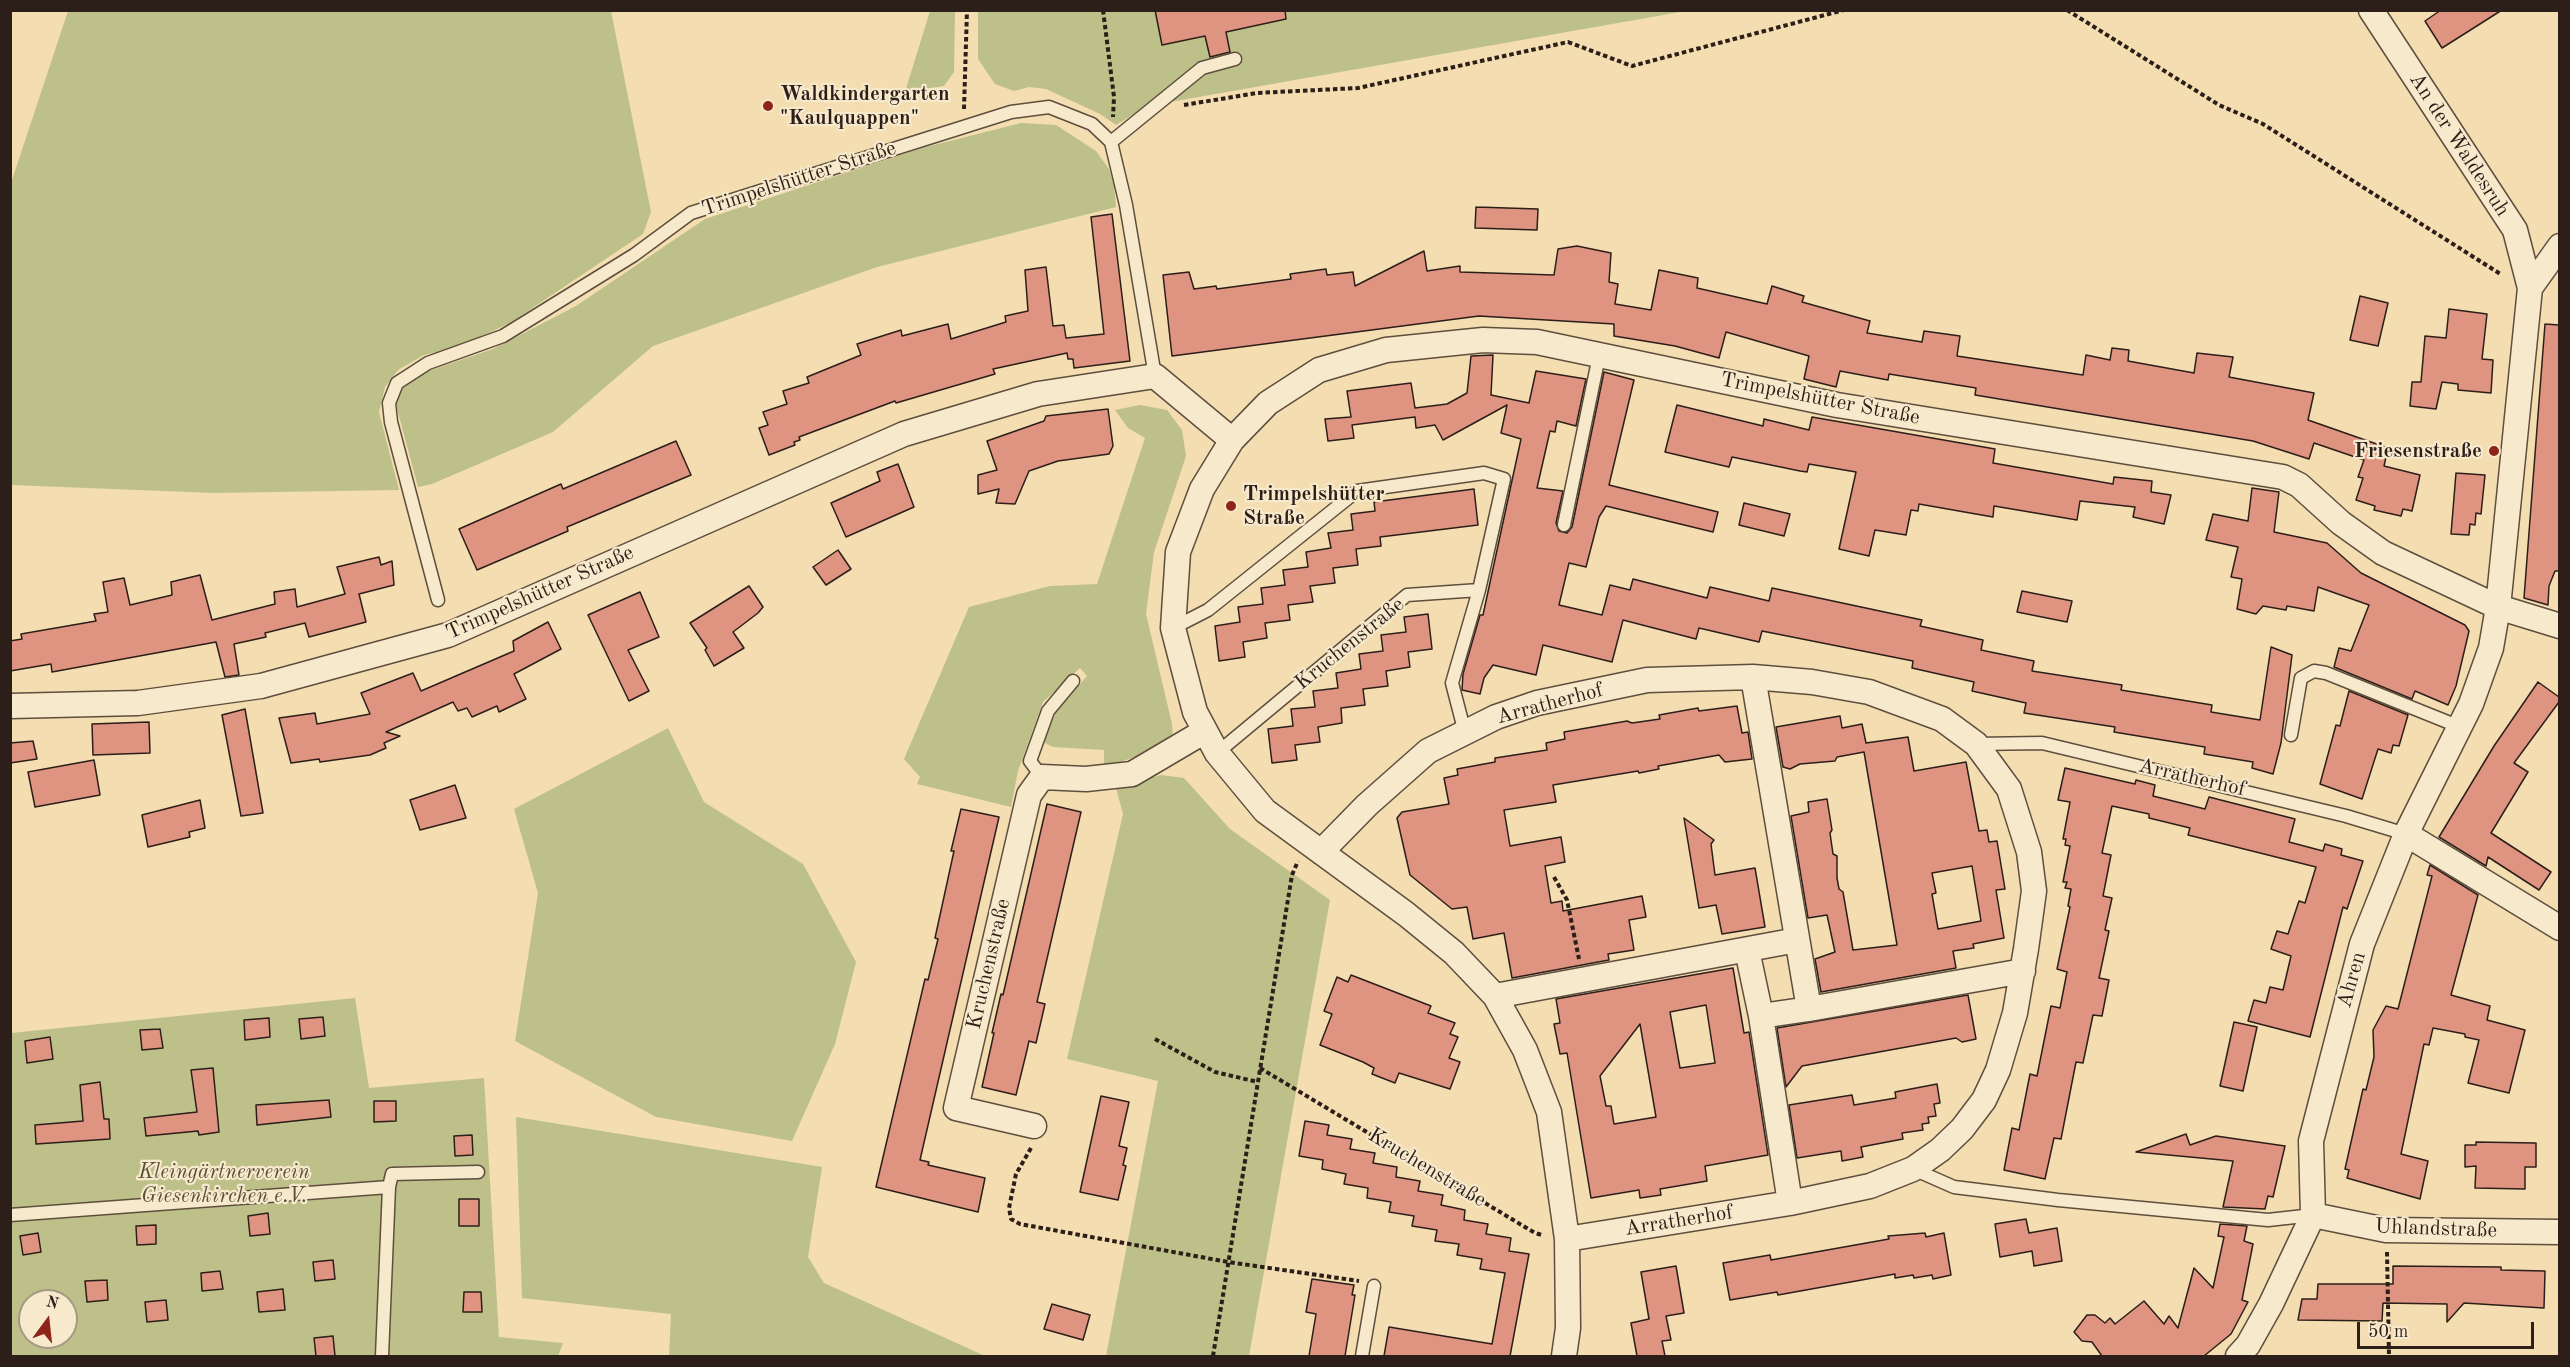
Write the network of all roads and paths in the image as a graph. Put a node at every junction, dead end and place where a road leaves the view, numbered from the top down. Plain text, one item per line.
1 (967, 10) edge
2 (1103, 10) edge
3 (1844, 10) edge
4 (2067, 10) edge
5 (2371, 10) edge
6 (1235, 59) dead end
7 (1179, 106) dead end
8 (962, 127) junction
9 (1111, 142) junction
10 (2559, 246) edge
11 (2530, 288) junction
12 (1599, 356) junction
13 (1155, 376) junction
14 (1232, 440) junction
15 (1564, 525) dead end
16 (1479, 590) junction
17 (438, 600) dead end
18 (2498, 607) junction
19 (2559, 626) edge
20 (1173, 628) junction
21 (1753, 677) junction
22 (1073, 681) dead end
23 (10, 706) edge
24 (2460, 727) junction
25 (1205, 731) junction
26 (1465, 733) junction
27 (2291, 735) dead end
28 (1976, 744) junction
29 (1216, 753) junction
30 (1042, 777) junction
31 (2406, 834) junction
32 (1314, 847) junction
33 (1554, 877) dead end
34 (2559, 928) edge
35 (1797, 939) junction
36 (1747, 950) junction
37 (2023, 971) junction
38 (1583, 980) junction
39 (1495, 996) junction
40 (1809, 1009) junction
41 (1761, 1016) junction
42 (1155, 1039) dead end
43 (1260, 1068) junction
44 (1258, 1082) junction
45 (1034, 1126) joint
46 (1913, 1169) junction
47 (478, 1172) dead end
48 (389, 1187) junction
49 (1790, 1203) junction
50 (10, 1215) edge
51 (2313, 1215) junction
52 (2386, 1230) junction
53 (2559, 1232) edge
54 (1567, 1239) junction
55 (1228, 1262) junction
56 (1374, 1286) joint
57 (382, 1356) edge
58 (1214, 1356) edge
59 (1362, 1356) edge
60 (1564, 1356) edge
61 (2238, 1356) edge
62 (2388, 1356) edge

1 - 8 path
2 - 9 path
3 - 7 path
4 - 11 path
5 - 11 street, An der Waldesruh
6 - 9 lane
8 - 9 lane, Trimpelshütter Straße
8 - 17 lane, Trimpelshütter Straße
9 - 13 lane
10 - 11 street
11 - 18 street
12 - 14 street, Trimpelshütter Straße
12 - 15 lane
12 - 18 street, Trimpelshütter Straße
13 - 14 street
13 - 23 street, Trimpelshütter Straße
14 - 20 street
16 - 20 lane
16 - 26 lane
16 - 29 lane, Kruchenstraße
18 - 19 street, Trimpelshütter Straße
18 - 24 street, Ahren
20 - 25 street
21 - 26 street, Arratherhof
21 - 28 street, Arratherhof
21 - 35 street
22 - 30 lane
24 - 27 lane
24 - 31 street, Ahren
25 - 29 street
25 - 30 street
26 - 32 street, Arratherhof
28 - 31 lane, Arratherhof
28 - 37 street, Arratherhof
29 - 32 street
30 - 45 street, Kruchenstraße
31 - 34 street
31 - 51 street, Ahren
32 - 39 street
32 - 43 path
33 - 38 path
35 - 36 street
35 - 40 street
36 - 38 street
36 - 41 street
37 - 40 street
37 - 46 street, Arratherhof
38 - 39 street
39 - 54 street
40 - 41 street
41 - 49 street
42 - 44 path
43 - 44 path
43 - 54 path, Kruchenstraße
44 - 55 path
45 - 55 path
46 - 49 street, Arratherhof
46 - 51 lane
47 - 48 lane
48 - 50 lane
48 - 57 lane
49 - 54 street, Arratherhof
51 - 52 street, Uhlandstraße
51 - 61 street, Ahren
52 - 53 street, Uhlandstraße
52 - 62 path
54 - 60 street
55 - 56 path
55 - 58 path
56 - 59 lane

